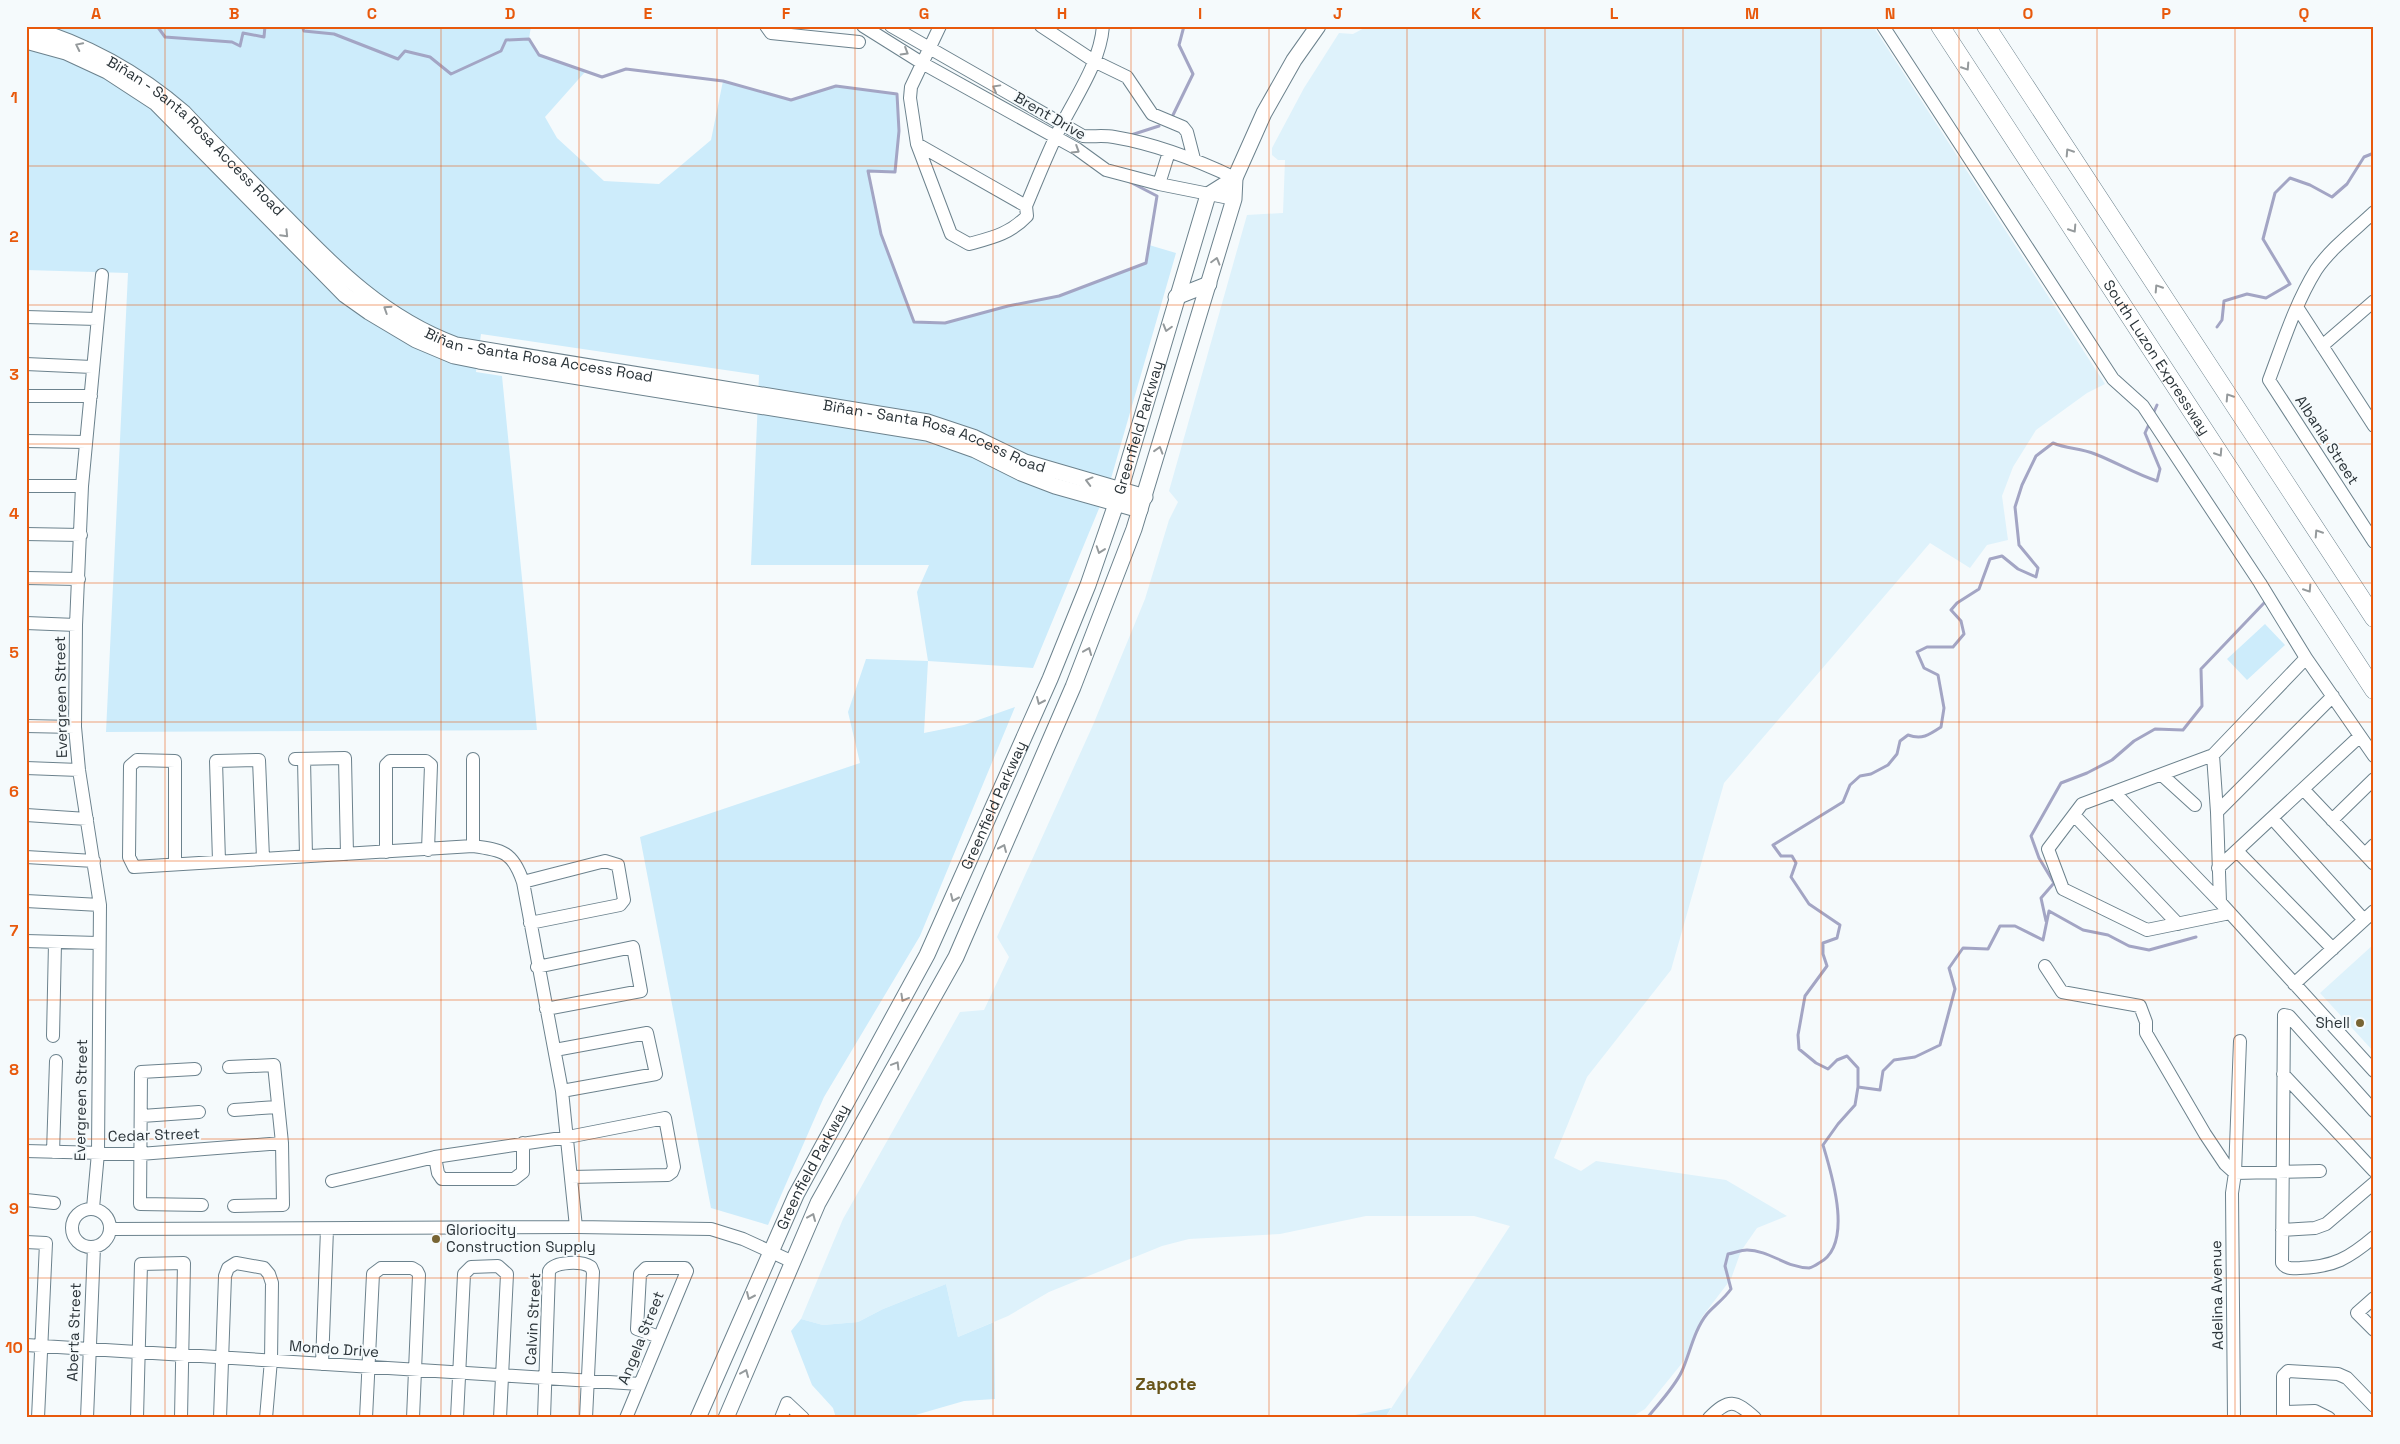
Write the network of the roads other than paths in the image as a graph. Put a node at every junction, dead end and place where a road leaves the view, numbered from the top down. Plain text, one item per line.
1 (766, 26) edge
2 (864, 26) edge
3 (891, 26) edge
4 (940, 26) edge
5 (1041, 26) edge
6 (1102, 26) edge
7 (1318, 26) edge
8 (1883, 26) edge
9 (1940, 26) edge
10 (1986, 26) edge
11 (1997, 26) edge
12 (26, 28) edge
13 (26, 41) edge
14 (859, 42) dead end
15 (928, 49) junction
16 (1094, 61) junction
17 (922, 62) junction
18 (2010, 63) junction
19 (182, 120) junction
20 (1062, 125) junction
21 (1055, 138) junction
22 (917, 144) junction
23 (1169, 152) junction
24 (1194, 159) junction
25 (1235, 178) junction
26 (1159, 184) junction
27 (1208, 195) junction
28 (1234, 199) junction
29 (1026, 206) junction
30 (2374, 212) edge
31 (102, 275) dead end
32 (1209, 284) junction
33 (1176, 297) junction
34 (2373, 303) edge
35 (2297, 307) junction
36 (26, 317) edge
37 (98, 318) junction
38 (2322, 346) junction
39 (26, 364) edge
40 (92, 367) junction
41 (26, 396) edge
42 (90, 396) junction
43 (2374, 426) edge
44 (26, 441) edge
45 (86, 442) junction
46 (26, 486) edge
47 (82, 486) junction
48 (1118, 497) junction
49 (1143, 504) junction
50 (26, 534) edge
51 (81, 535) junction
52 (2374, 542) edge
53 (26, 578) edge
54 (79, 579) junction
55 (2374, 618) edge
56 (26, 623) edge
57 (76, 625) junction
58 (2306, 658) junction
59 (2374, 690) edge
60 (2333, 696) junction
61 (26, 726) edge
62 (75, 727) junction
63 (2360, 736) junction
64 (2213, 755) junction
65 (2374, 756) edge
66 (473, 759) dead end
67 (26, 768) edge
68 (79, 770) junction
69 (2162, 776) junction
70 (2374, 779) edge
71 (2303, 789) junction
72 (2116, 794) junction
73 (2195, 805) dead end
74 (2217, 812) junction
75 (26, 815) edge
76 (2074, 815) junction
77 (86, 818) junction
78 (2272, 818) junction
79 (2332, 820) junction
80 (2374, 845) edge
81 (473, 846) junction
82 (428, 850) junction
83 (2237, 850) junction
84 (386, 852) junction
85 (347, 854) junction
86 (306, 856) junction
87 (26, 857) edge
88 (263, 858) junction
89 (2369, 859) edge
90 (94, 861) junction
91 (218, 861) junction
92 (175, 864) junction
93 (2218, 868) junction
94 (523, 882) junction
95 (26, 901) edge
96 (2220, 902) junction
97 (100, 905) junction
98 (2230, 913) junction
99 (2369, 916) edge
100 (530, 923) junction
101 (2178, 924) junction
102 (26, 941) edge
103 (55, 943) junction
104 (98, 943) junction
105 (2333, 949) junction
106 (2045, 966) dead end
107 (538, 967) junction
108 (2294, 984) junction
109 (546, 1009) junction
110 (53, 1036) dead end
111 (2240, 1041) dead end
112 (555, 1050) junction
113 (56, 1061) dead end
114 (229, 1067) dead end
115 (195, 1069) dead end
116 (2374, 1071) edge
117 (2283, 1074) junction
118 (562, 1092) junction
119 (851, 1095) junction
120 (277, 1107) junction
121 (872, 1107) junction
122 (234, 1110) dead end
123 (2374, 1111) edge
124 (199, 1112) dead end
125 (142, 1116) junction
126 (568, 1137) junction
127 (282, 1143) junction
128 (523, 1143) junction
129 (26, 1152) edge
130 (53, 1152) junction
131 (98, 1153) junction
132 (140, 1154) junction
133 (435, 1157) junction
134 (2282, 1170) junction
135 (2320, 1171) dead end
136 (2374, 1171) edge
137 (2235, 1173) junction
138 (571, 1177) junction
139 (332, 1181) dead end
140 (2374, 1183) edge
141 (26, 1200) edge
142 (54, 1203) dead end
143 (202, 1206) dead end
144 (234, 1206) dead end
145 (93, 1208) junction
146 (576, 1227) junction
147 (111, 1229) junction
148 (327, 1229) junction
149 (2282, 1230) junction
150 (2374, 1236) edge
151 (26, 1242) edge
152 (94, 1247) junction
153 (770, 1252) junction
154 (793, 1262) junction
155 (2374, 1298) edge
156 (2374, 1330) edge
157 (658, 1337) junction
158 (26, 1345) edge
159 (41, 1346) junction
160 (90, 1348) junction
161 (140, 1353) junction
162 (182, 1355) junction
163 (222, 1357) junction
164 (271, 1360) junction
165 (322, 1364) junction
166 (368, 1368) junction
167 (415, 1370) junction
168 (460, 1372) junction
169 (502, 1375) junction
170 (546, 1377) junction
171 (588, 1380) junction
172 (640, 1384) junction
173 (2374, 1406) edge
174 (2283, 1415) edge
175 (2327, 1417) edge
176 (38, 1418) edge
177 (87, 1418) edge
178 (137, 1418) edge
179 (181, 1418) edge
180 (220, 1418) edge
181 (266, 1418) edge
182 (366, 1418) edge
183 (414, 1418) edge
184 (457, 1418) edge
185 (500, 1418) edge
186 (544, 1418) edge
187 (586, 1418) edge
188 (626, 1418) edge
189 (698, 1418) edge
190 (726, 1418) edge
191 (781, 1418) edge
192 (803, 1418) edge
193 (1709, 1418) edge
194 (1755, 1418) edge
195 (2234, 1418) edge

1 - 14 street
2 -> 17 street, Brent Drive
3 - 15 street, Brent Drive
4 - 15 street
5 - 16 street
6 - 16 street
7 - 25 main road, Greenfield Parkway
8 - 58 street
9 -> 59 highway, South Luzon Expressway
10 - 18 highway
11 - 18 highway
19 -> 12 main road, Biñan - Santa Rosa Access Road
13 - 19 main road, Biñan - Santa Rosa Access Road
15 - 17 street
20 -> 15 street, Brent Drive
16 - 20 street
16 - 24 street
17 - 21 street, Brent Drive
17 - 22 street
55 -> 18 highway
19 - 48 main road, Biñan - Santa Rosa Access Road
20 - 21 street
20 - 23 street, Brent Drive
21 -> 26 street, Brent Drive
21 - 29 street
22 - 29 street
22 - 29 street
23 - 24 street, Brent Drive
23 - 26 street
24 - 25 street, Brent Drive
25 - 27 main road
25 - 28 main road, Greenfield Parkway
26 - 27 street, Brent Drive
27 - 28 street, Brent Drive
27 - 33 main road, Greenfield Parkway
32 -> 28 main road, Greenfield Parkway
30 - 35 street
31 - 37 street, Evergreen Street
32 - 33 main road
49 -> 32 main road, Greenfield Parkway
33 -> 48 main road, Greenfield Parkway
34 - 38 street
35 - 38 street
35 - 52 street, Albania Street
36 - 37 street
37 - 40 street, Evergreen Street
38 - 43 street
39 - 40 street
40 - 42 street, Evergreen Street
41 - 42 street
42 - 45 street, Evergreen Street
44 - 45 street
45 - 47 street, Evergreen Street
46 - 47 street
47 - 51 street, Evergreen Street
48 - 49 main road, Biñan - Santa Rosa Access Road
48 -> 119 main road, Greenfield Parkway
121 -> 49 main road, Greenfield Parkway
50 - 51 street
51 - 54 street, Evergreen Street
53 - 54 street
54 - 57 street, Evergreen Street
56 - 57 street
57 - 62 street, Evergreen Street
58 - 60 street
58 - 64 street
60 - 63 street
60 - 74 street
61 - 62 street
62 - 68 street, Evergreen Street
63 - 65 street
63 - 71 street
64 - 69 street
64 - 74 street
66 - 81 street
67 - 68 street
68 - 77 street, Evergreen Street
69 - 72 street
69 - 73 street
70 - 79 street
71 - 78 street
71 - 79 street
72 - 76 street
72 - 96 street
74 - 93 street
75 - 77 street
76 - 101 street
76 - 101 street
77 - 90 street, Evergreen Street
78 - 83 street
78 - 99 street
79 - 89 street
80 - 89 street
81 - 82 street
81 - 94 street
82 - 84 street
82 - 84 street
83 - 93 street
83 - 105 street
84 - 85 street
85 - 86 street
85 - 86 street
86 - 88 street
87 - 90 street
88 - 91 street
88 - 91 street
90 - 97 street, Evergreen Street
91 - 92 street
92 - 92 street
93 - 96 street
94 - 100 street
94 - 100 street
95 - 97 street
96 - 98 street
97 - 104 street, Evergreen Street
98 - 101 street
98 - 108 street
99 - 105 street
100 - 107 street
102 - 103 street
103 - 104 street
103 - 110 street
104 - 131 street, Evergreen Street
105 - 108 street
106 - 137 street
107 - 109 street
107 - 109 street
108 - 116 street
109 - 112 street
111 - 137 street, Adelina Avenue
112 - 118 street
112 - 118 street
113 - 130 street
114 - 120 street
115 - 125 street
117 - 123 street
117 - 134 street
117 - 136 street
118 - 126 street
119 - 121 main road
119 - 153 main road, Greenfield Parkway
120 - 122 street
120 - 127 street
154 -> 121 main road, Greenfield Parkway
124 - 125 street
125 - 132 street
126 - 128 street
126 - 138 street
126 - 138 street
127 - 132 street, Cedar Street
127 - 144 street
128 - 133 street
128 - 133 street
129 - 130 street, Cedar Street
130 - 131 street, Cedar Street
131 - 132 street, Cedar Street
131 - 145 street, Evergreen Street
132 - 143 street
133 - 139 street
134 - 135 street
134 - 137 street
134 - 149 street
137 - 195 street, Adelina Avenue
138 - 146 street
140 - 149 street
141 - 142 street
145 - 147 street
145 - 152 street
146 - 148 street
146 - 153 street
147 - 148 street
147 - 152 street
148 - 165 street
149 - 150 street
151 - 159 street
152 - 160 street, Aberta Street
153 - 154 street
153 -> 189 main road, Greenfield Parkway
190 -> 154 main road, Greenfield Parkway
155 - 156 street
157 - 157 street, Angela Street
157 - 172 street, Angela Street
158 - 159 street, Mondo Drive
159 - 160 street, Mondo Drive
159 - 176 street
160 - 161 street, Mondo Drive
160 - 177 street, Aberta Street
161 - 162 street, Mondo Drive
161 - 162 street
161 - 178 street
162 - 163 street, Mondo Drive
162 - 179 street
163 - 164 street, Mondo Drive
163 - 164 street
163 - 180 street
164 - 165 street, Mondo Drive
164 - 181 street
165 - 166 street, Mondo Drive
166 - 167 street, Mondo Drive
166 - 167 street
166 - 182 street
167 - 168 street, Mondo Drive
167 - 183 street
168 - 169 street, Mondo Drive
168 - 169 street
168 - 184 street
169 - 170 street, Mondo Drive
169 - 185 street
170 - 171 street, Mondo Drive
170 - 171 street, Calvin Street
170 - 186 street
171 - 172 street, Mondo Drive
171 - 187 street
172 - 188 street, Angela Street
173 - 174 street
174 - 175 street
191 - 192 street
193 - 194 street

